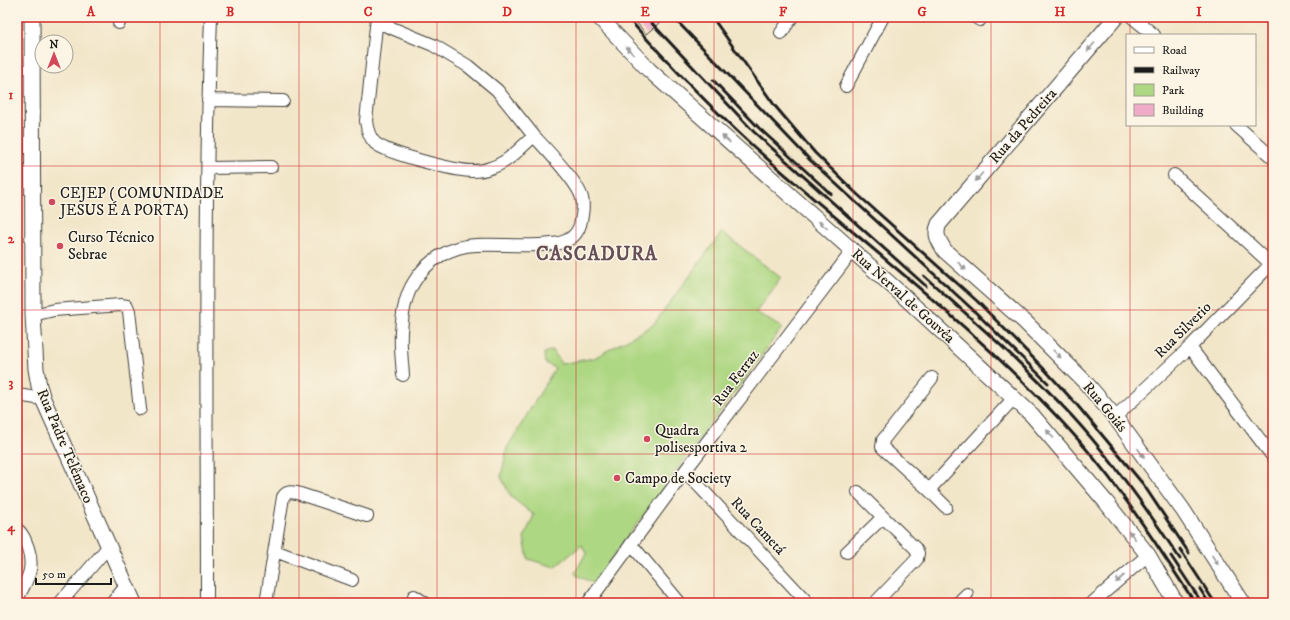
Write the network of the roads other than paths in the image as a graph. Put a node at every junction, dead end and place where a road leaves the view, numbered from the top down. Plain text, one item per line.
1 (32, 17) edge
2 (211, 17) edge
3 (599, 17) edge
4 (792, 17) edge
5 (1116, 17) edge
6 (1132, 17) edge
7 (879, 18) edge
8 (377, 20) edge
9 (781, 33) dead end
10 (1153, 34) edge
11 (846, 86) dead end
12 (208, 100) junction
13 (283, 101) dead end
14 (1237, 126) edge
15 (534, 136) junction
16 (1273, 158) edge
17 (271, 166) dead end
18 (208, 168) junction
19 (1174, 175) dead end
20 (937, 237) joint
21 (853, 250) junction
22 (1272, 263) edge
23 (33, 315) junction
24 (1190, 347) junction
25 (403, 375) dead end
26 (932, 378) dead end
27 (17, 395) edge
28 (1014, 398) junction
29 (43, 399) junction
30 (140, 409) dead end
31 (1115, 417) junction
32 (1273, 457) edge
33 (685, 471) junction
34 (929, 490) junction
35 (858, 492) dead end
36 (946, 507) dead end
37 (367, 516) dead end
38 (882, 518) junction
39 (17, 529) edge
40 (631, 544) junction
41 (109, 546) junction
42 (275, 551) junction
43 (847, 552) dead end
44 (1148, 555) junction
45 (352, 580) dead end
46 (126, 586) junction
47 (967, 594) dead end
48 (414, 596) dead end
49 (17, 599) edge
50 (590, 602) edge
51 (60, 603) edge
52 (112, 603) edge
53 (134, 603) edge
54 (207, 603) edge
55 (266, 603) edge
56 (425, 603) edge
57 (680, 603) edge
58 (808, 603) edge
59 (875, 603) edge
60 (958, 603) edge
61 (1092, 603) edge
62 (1176, 603) edge
63 (1243, 603) edge

1 - 23 main road, Rua Padre Telêmaco
2 - 12 street
21 -> 3 main road, Rua Nerval de Gouvêa
4 - 9 street
5 -> 20 main road, Rua da Pedreira
6 - 10 street
7 - 11 street
8 - 15 street
8 - 15 street
12 - 13 street
12 - 18 street
14 - 16 street
15 - 25 street
17 - 18 street
18 - 54 street
19 - 22 street, Rua Silverio
20 -> 31 main road, Rua Goiás
21 - 28 main road, Rua Nerval de Gouvêa
21 - 33 street, Rua Ferraz
22 - 24 street, Rua Silverio
23 - 29 main road, Rua Padre Telêmaco
23 - 30 street
24 - 31 street, Rua Silverio
24 - 32 street
26 - 34 street
27 - 29 street
28 - 34 street
44 -> 28 main road, Rua Nerval de Gouvêa
29 - 41 main road, Rua Padre Telêmaco
31 -> 63 main road, Rua Goiás
33 - 40 street, Rua Ferraz
33 - 58 street, Rua Cametá
34 - 36 street
35 - 38 street
37 - 42 street
38 - 43 street
38 - 59 street
39 - 49 street
40 - 50 street, Rua Ferraz
40 - 57 street
41 - 46 main road, Rua Padre Telêmaco
41 - 51 street
42 - 45 street
42 - 55 street
44 -> 61 street
44 - 62 main road, Rua Nerval de Gouvêa
46 - 52 street
46 - 53 main road, Rua Padre Telêmaco
47 - 60 street
48 - 56 street

